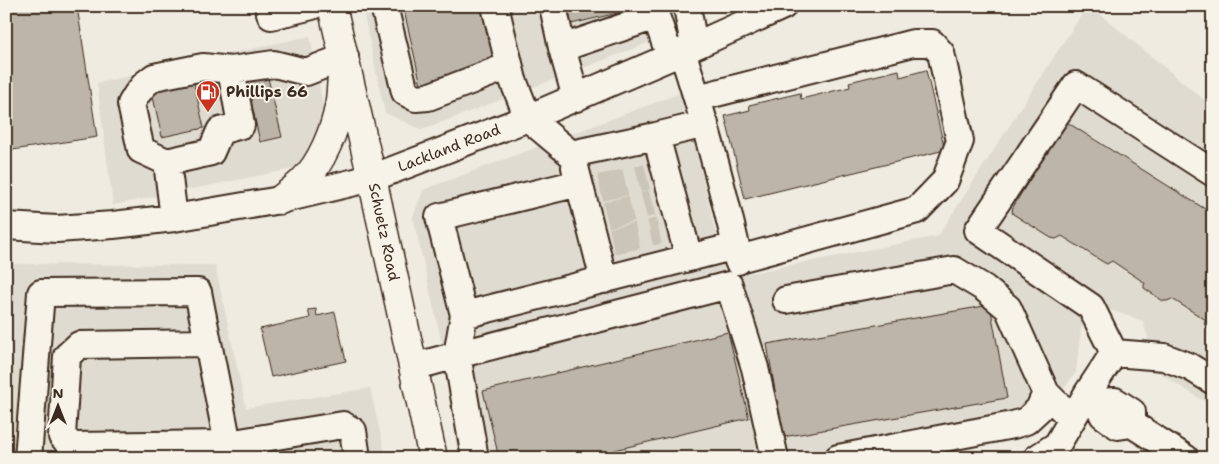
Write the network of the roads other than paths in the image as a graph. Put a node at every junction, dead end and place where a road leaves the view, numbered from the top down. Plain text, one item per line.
1 (312, 6) edge
2 (332, 6) edge
3 (384, 6) edge
4 (495, 6) edge
5 (553, 6) edge
6 (687, 6) edge
7 (783, 6) edge
8 (270, 11) edge
9 (562, 48) junction
10 (682, 52) junction
11 (345, 57) junction
12 (509, 66) junction
13 (231, 70) junction
14 (576, 98) junction
15 (698, 98) junction
16 (528, 118) junction
17 (705, 124) junction
18 (656, 136) junction
19 (571, 154) junction
20 (166, 162) junction
21 (1213, 173) edge
22 (372, 178) junction
23 (587, 188) junction
24 (280, 200) junction
25 (174, 218) junction
26 (6, 226) edge
27 (738, 252) junction
28 (689, 258) junction
29 (604, 280) junction
30 (729, 285) junction
31 (786, 300) dead end
32 (464, 315) junction
33 (208, 343) junction
34 (1114, 353) junction
35 (457, 355) junction
36 (413, 367) junction
37 (1213, 380) edge
38 (1046, 393) junction
39 (1092, 398) junction
40 (1072, 419) junction
41 (228, 451) edge
42 (850, 457) edge
43 (28, 458) edge
44 (357, 458) edge
45 (433, 458) edge
46 (475, 458) edge
47 (775, 458) edge
48 (1037, 458) edge
49 (1185, 458) edge

1 - 8 street
2 - 11 main road, Schuetz Road
3 - 12 street
4 - 12 street
5 - 9 street
6 - 10 street
7 - 10 street, Lackland Road
9 - 10 street
9 - 14 street
10 - 14 street, Lackland Road
10 - 15 street
11 - 13 street
11 - 22 main road, Schuetz Road
11 - 24 main road
12 - 16 street
13 - 20 street
13 - 20 street
14 - 16 street, Lackland Road
15 - 17 street
15 - 27 street
16 - 19 street
16 - 22 street, Lackland Road
17 - 18 street
17 - 27 street
18 - 19 street
18 - 28 street
19 - 23 street
20 - 25 street
21 - 34 street
22 - 24 street, Lackland Road
22 - 36 main road, Schuetz Road
23 - 29 street
23 - 32 street
24 - 25 street, Lackland Road
25 - 26 street, Lackland Road
27 - 28 street
27 - 30 street
28 - 29 street
29 - 32 street
30 - 35 street
30 - 47 street
31 - 38 street
32 - 35 street
33 - 41 street
33 - 41 street
33 - 43 street
34 - 37 street
34 - 39 street
35 - 36 street
35 - 46 street
36 - 45 main road, Schuetz Road
38 - 40 street
38 - 42 street
39 - 40 street
39 - 49 street
40 - 48 street
41 - 44 street

